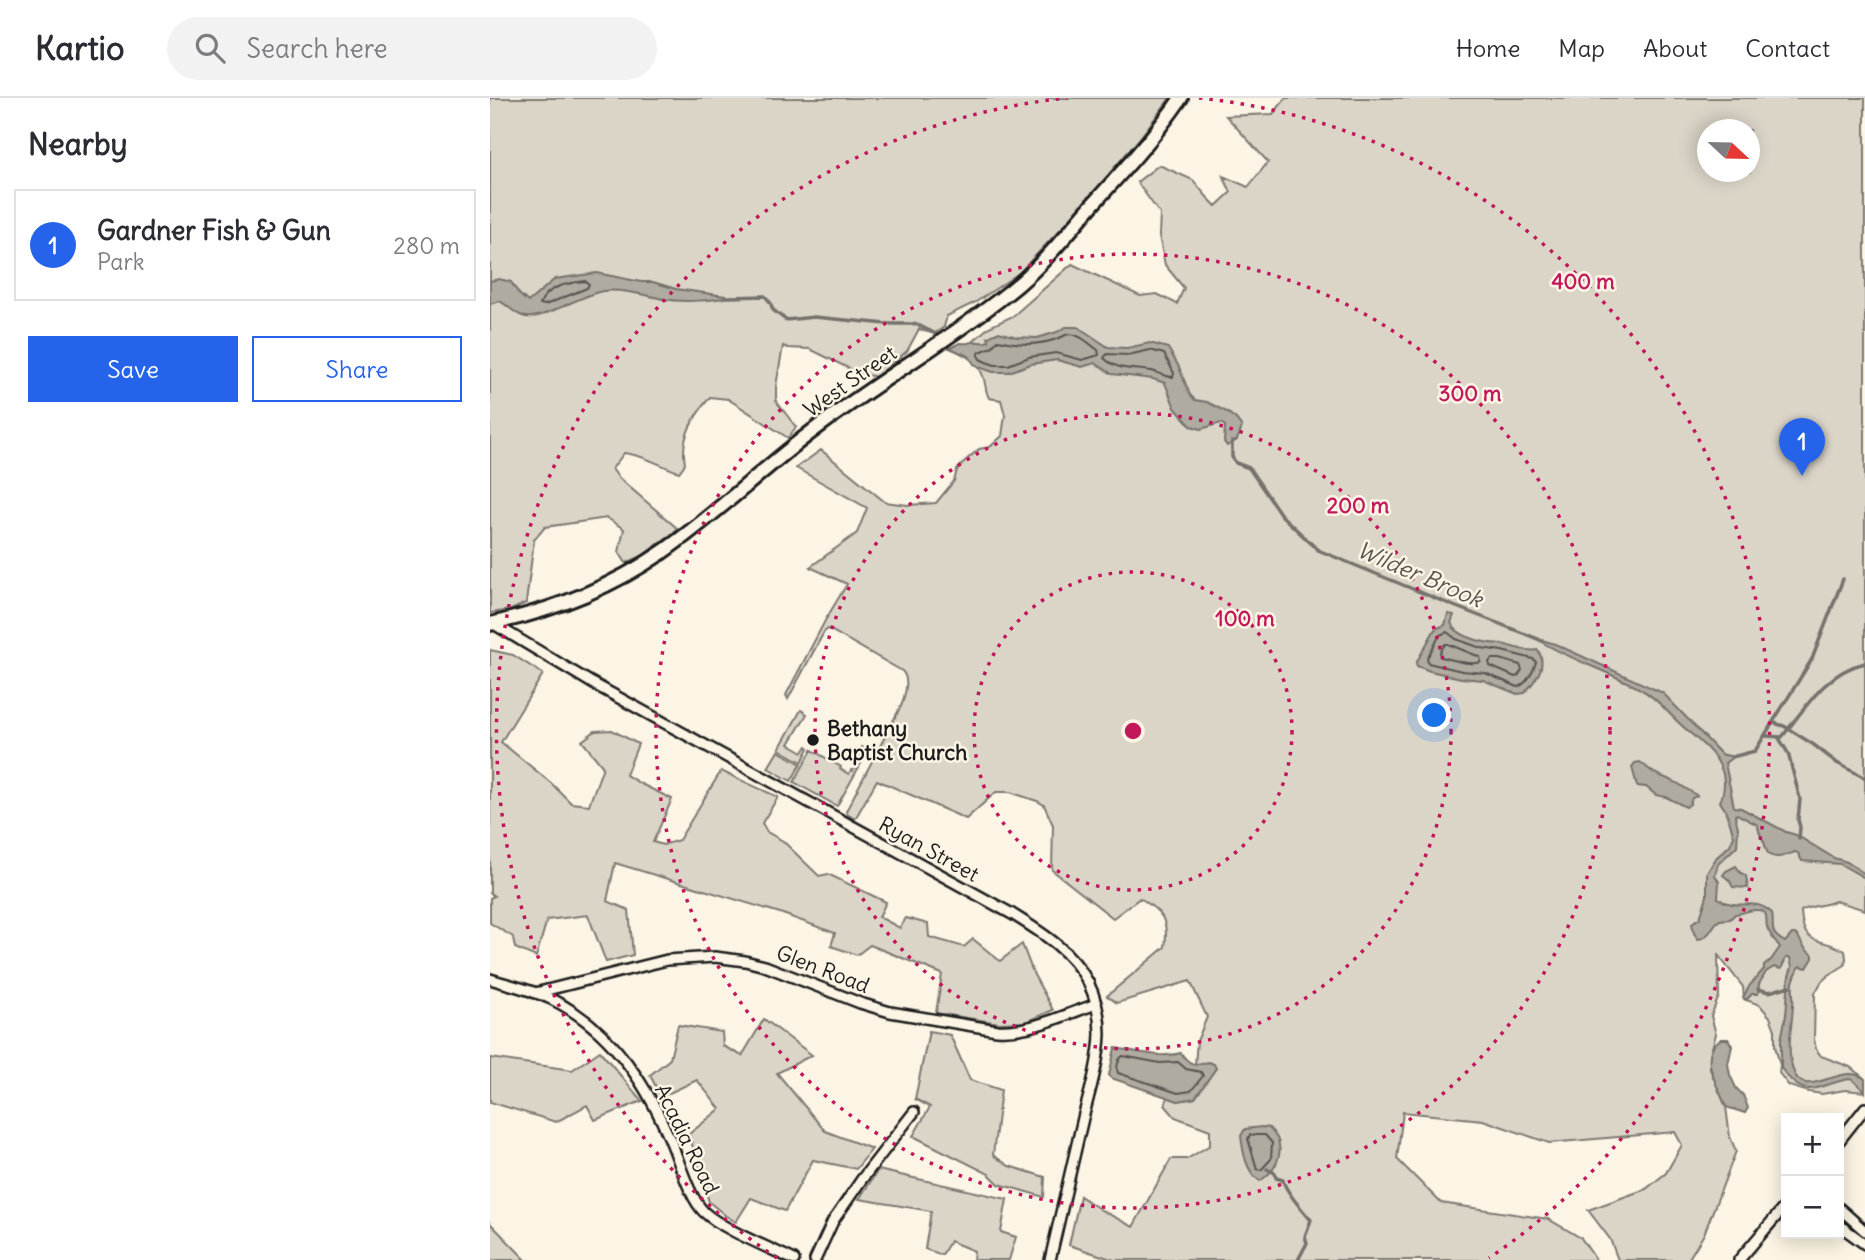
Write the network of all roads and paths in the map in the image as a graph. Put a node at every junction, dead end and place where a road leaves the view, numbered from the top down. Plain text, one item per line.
1 (1181, 98) edge
2 (491, 624) edge
3 (490, 979) edge
4 (536, 993) junction
5 (1096, 1004) junction
6 (1865, 1108) edge
7 (914, 1112) dead end
8 (1844, 1135) edge
9 (1781, 1211) edge
10 (1844, 1212) edge
11 (1844, 1229) edge
12 (1865, 1230) edge
13 (1865, 1244) edge
14 (794, 1260) edge
15 (816, 1260) edge
16 (1050, 1260) edge
17 (1738, 1260) edge

1 - 2 main road, West Street
2 - 5 street, Ryan Street
3 - 4 street, Acadia Road
4 - 5 street, Glen Road
4 - 14 street, Acadia Road
5 - 16 street, Ryan Street
6 - 8 street
7 - 15 street
9 - 17 street
10 - 12 street
11 - 13 street

